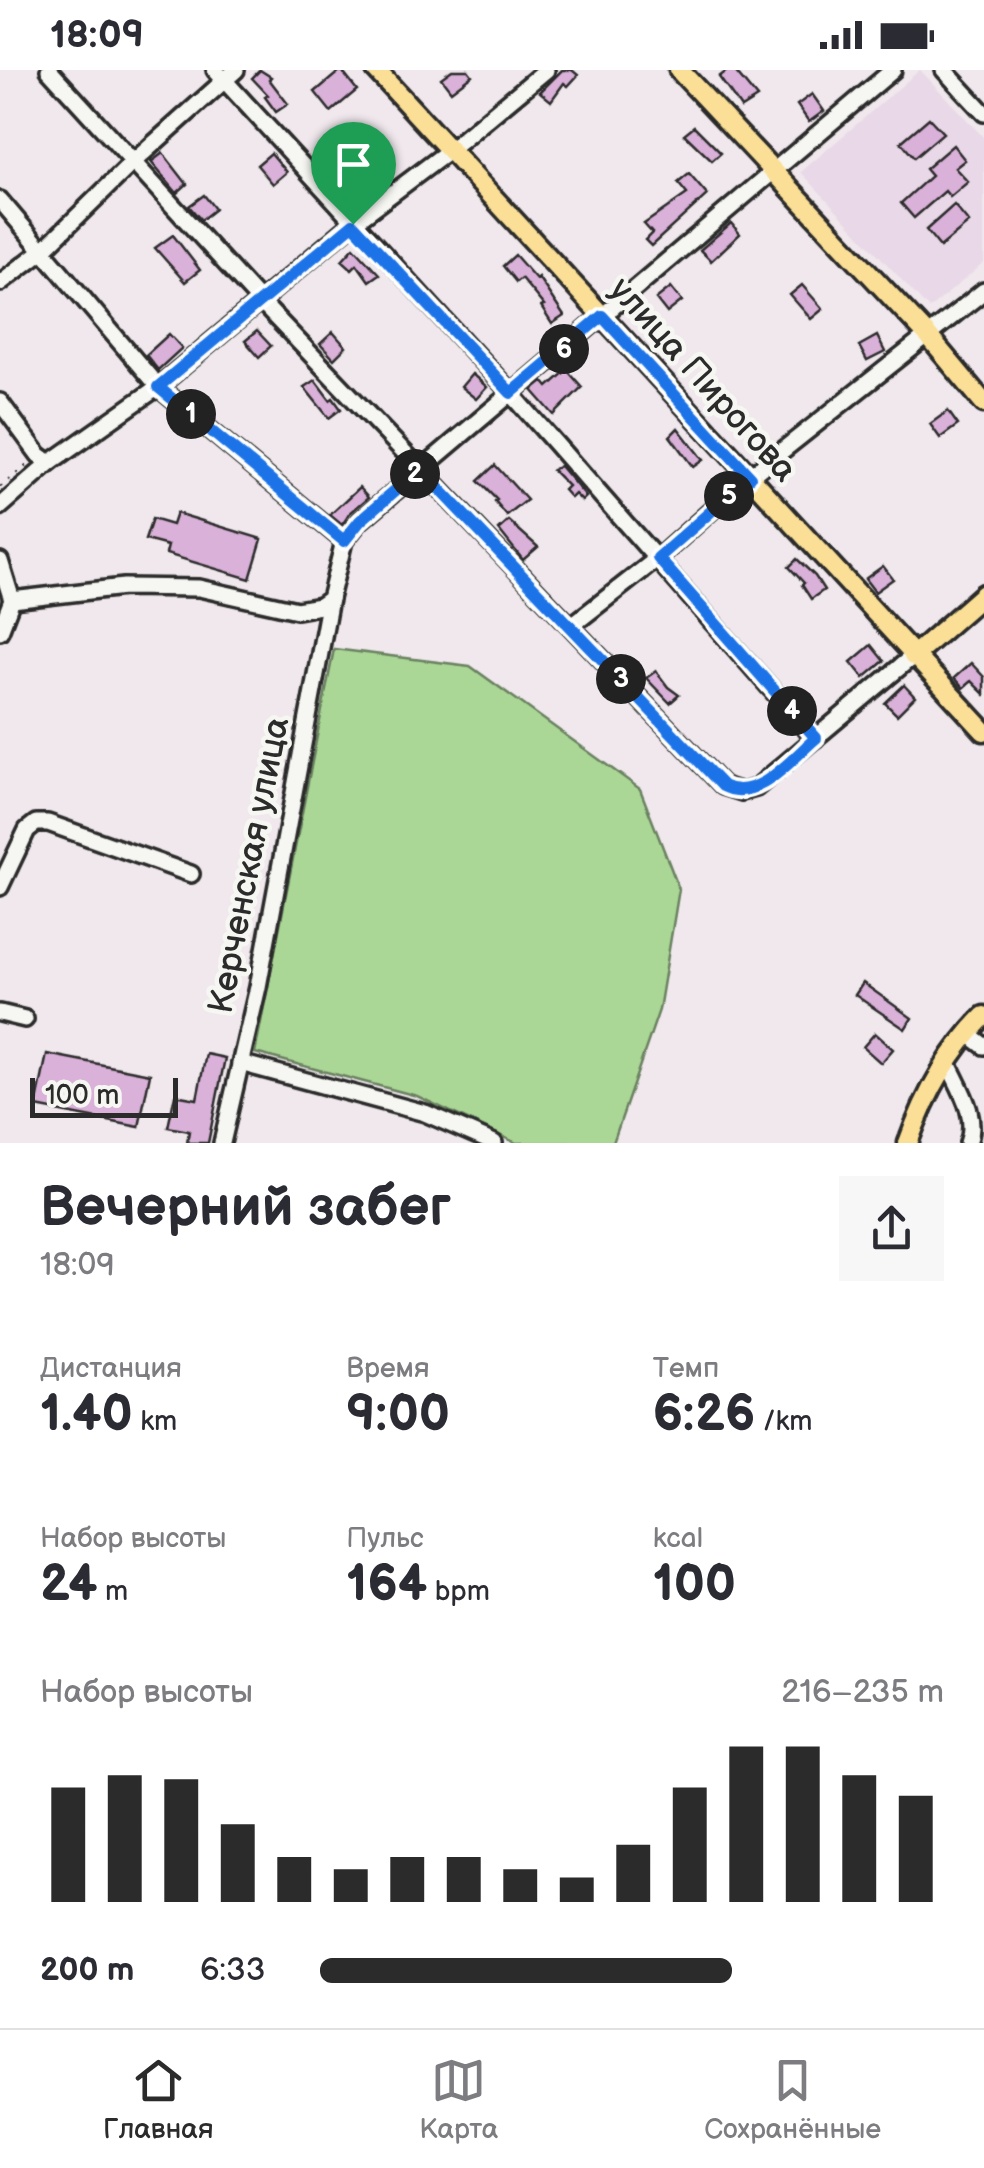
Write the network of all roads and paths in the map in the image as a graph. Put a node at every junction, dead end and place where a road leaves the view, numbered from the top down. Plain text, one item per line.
1 (49, 70) edge
2 (376, 70) edge
3 (546, 70) edge
4 (679, 70) edge
5 (893, 70) edge
6 (944, 70) edge
7 (225, 73) edge
8 (984, 113) edge
9 (450, 150) junction
10 (132, 163) junction
11 (772, 172) junction
12 (0, 200) edge
13 (353, 224) junction
14 (43, 250) junction
15 (0, 283) edge
16 (984, 291) edge
17 (260, 301) junction
18 (602, 316) junction
19 (928, 336) junction
20 (158, 387) junction
21 (511, 393) junction
22 (0, 402) edge
23 (984, 404) edge
24 (45, 459) junction
25 (420, 469) junction
26 (750, 477) junction
27 (0, 487) edge
28 (0, 508) edge
29 (344, 541) junction
30 (658, 558) junction
31 (0, 561) edge
32 (984, 594) edge
33 (330, 598) junction
34 (12, 600) junction
35 (572, 626) junction
36 (0, 631) edge
37 (912, 656) junction
38 (984, 731) edge
39 (816, 738) junction
40 (191, 874) dead end
41 (0, 887) edge
42 (0, 1013) edge
43 (984, 1016) edge
44 (25, 1019) dead end
45 (967, 1033) junction
46 (984, 1046) edge
47 (948, 1061) junction
48 (240, 1062) junction
49 (222, 1143) edge
50 (494, 1143) edge
51 (908, 1143) edge
52 (968, 1143) edge

1 - 10 street
2 - 9 main road, улица Пирогова
3 - 9 street
4 - 11 main road
5 - 11 street
6 - 8 street
7 - 10 street
7 - 13 street
9 - 13 street
9 - 18 main road, улица Пирогова
10 - 14 street
10 - 17 street
11 - 18 street
11 - 19 main road
12 - 14 street
13 - 17 street
13 - 21 street
14 - 15 street
14 - 20 street
16 - 19 street
17 - 20 street
17 - 25 street
18 - 21 street
18 - 26 main road, улица Пирогова
19 - 23 main road
19 - 26 street
20 - 24 street
20 - 29 street
21 - 25 street
21 - 30 street
22 - 24 street
24 - 27 path
24 - 28 street
25 - 29 street
25 - 35 street
26 - 30 street
26 - 37 main road, улица Пирогова
29 - 33 street, Керченская улица
30 - 35 street
30 - 39 street
31 - 34 street
32 - 37 main road
33 - 34 street
33 - 48 street, Керченская улица
34 - 36 street
35 - 39 street
37 - 38 main road, улица Пирогова
37 - 39 street
40 - 41 street
42 - 44 street
43 - 45 main road
45 - 46 street
45 - 47 main road
47 - 51 main road
47 - 52 street
48 - 49 street, Керченская улица
48 - 50 street

